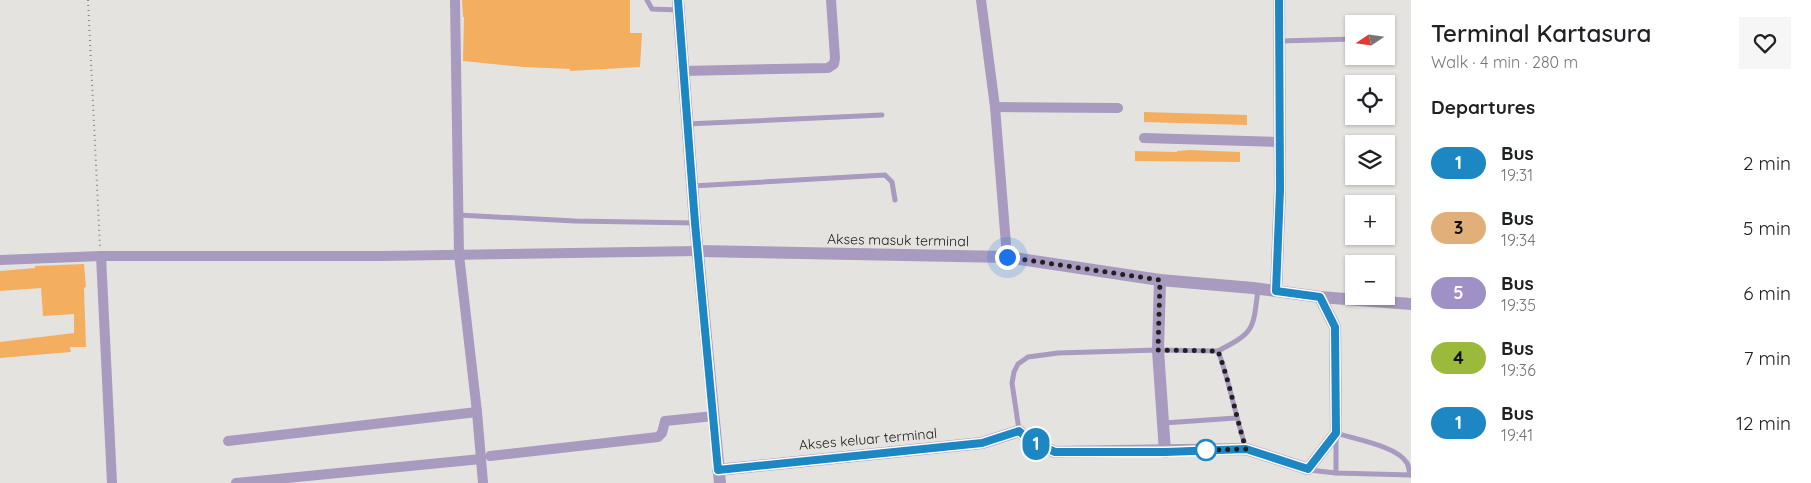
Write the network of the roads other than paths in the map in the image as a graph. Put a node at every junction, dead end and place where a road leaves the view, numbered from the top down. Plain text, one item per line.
1 (455, 0) edge
2 (647, 0) edge
3 (831, 0) edge
4 (981, 0) edge
5 (1279, 0) edge
6 (678, 5) edge
7 (1345, 39) edge
8 (1280, 41) junction
9 (683, 71) junction
10 (995, 108) junction
11 (1118, 108) dead end
12 (882, 115) dead end
13 (687, 124) junction
14 (1144, 138) dead end
15 (1279, 142) junction
16 (692, 186) junction
17 (895, 200) dead end
18 (458, 216) junction
19 (695, 223) junction
20 (698, 251) junction
21 (459, 255) junction
22 (101, 256) junction
23 (1007, 257) junction
24 (0, 260) edge
25 (1160, 280) junction
26 (1258, 289) junction
27 (1276, 291) junction
28 (1320, 297) junction
29 (1411, 304) edge
30 (1158, 350) junction
31 (1218, 351) junction
32 (477, 412) junction
33 (714, 416) junction
34 (1236, 418) junction
35 (1163, 423) junction
36 (1019, 431) junction
37 (1336, 433) junction
38 (228, 441) dead end
39 (1246, 449) junction
40 (1165, 452) junction
41 (486, 458) junction
42 (1308, 469) junction
43 (718, 470) junction
44 (1336, 473) junction
45 (1410, 475) edge
46 (112, 483) edge
47 (236, 483) edge
48 (483, 483) edge
49 (720, 483) edge
50 (1308, 483) edge

1 - 18 street
2 - 6 lane
3 - 9 street
4 - 10 street
5 - 8 street
6 - 9 street
7 - 8 lane
8 - 15 street
9 - 13 street
10 - 11 street
10 - 23 street
12 - 13 lane
13 - 16 street
14 - 15 street
15 - 27 street
16 - 17 lane
16 - 19 street
18 - 19 lane
18 - 21 street
19 - 20 street
20 - 21 street
20 - 23 street, Akses masuk terminal
20 - 33 street
21 - 22 street
21 - 32 street
22 - 24 street
22 - 46 street
23 - 25 street, Akses masuk terminal
25 - 26 street, Akses masuk terminal
25 - 30 street
26 - 27 street, Akses masuk terminal
26 - 31 lane
27 - 28 street, Akses masuk terminal
28 - 29 street, Akses masuk terminal
28 - 37 street
30 - 31 lane
30 - 35 street
30 - 36 lane
31 - 34 lane
32 - 38 street
32 - 41 street
33 - 41 street
33 - 43 street
34 - 35 lane
34 - 39 lane
35 - 40 street
36 - 40 street
36 - 43 street, Akses keluar terminal
37 - 42 street
37 - 44 lane
37 - 45 lane
39 - 40 street
39 - 42 street
41 - 47 street
41 - 48 street
42 - 44 lane
42 - 50 street
43 - 49 street
44 - 45 lane

